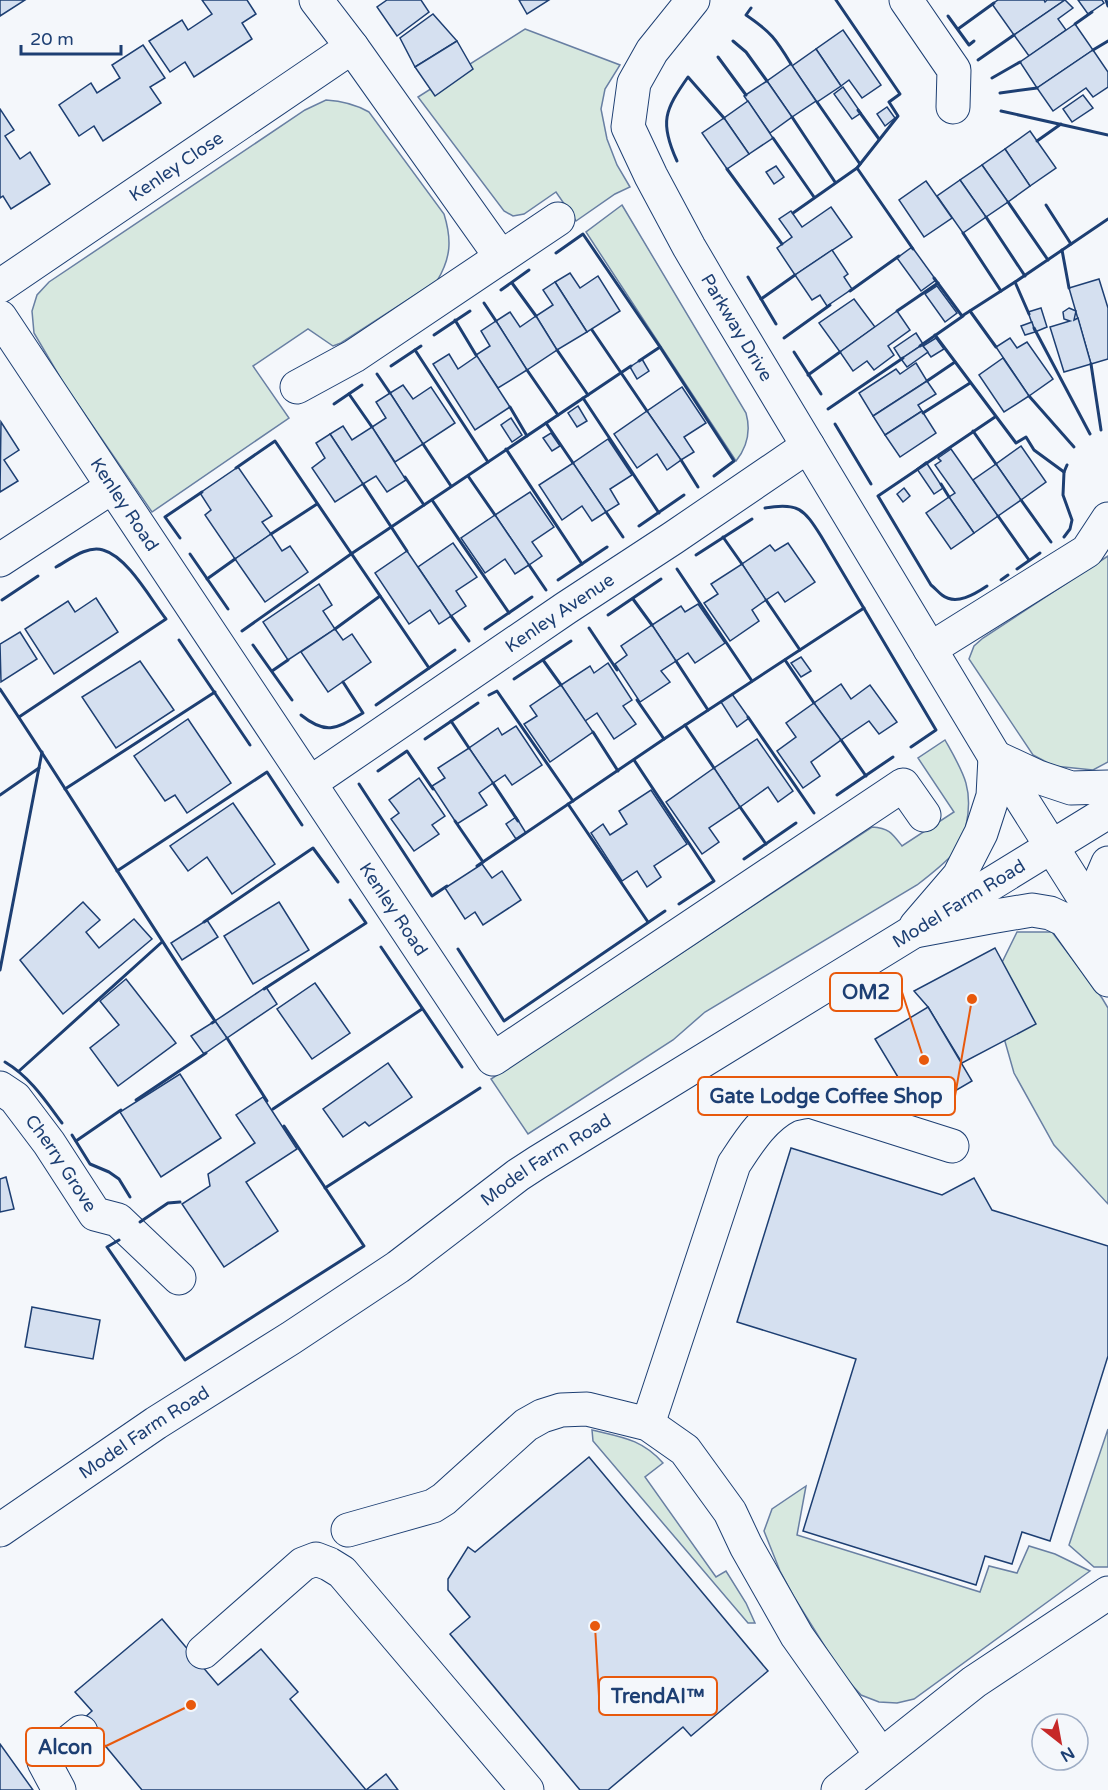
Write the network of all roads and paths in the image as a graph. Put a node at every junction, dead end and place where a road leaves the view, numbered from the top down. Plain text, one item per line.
1 (316, 0) edge
2 (693, 0) edge
3 (906, 0) edge
4 (352, 47) junction
5 (953, 107) dead end
6 (558, 219) dead end
7 (501, 256) junction
8 (0, 286) edge
9 (0, 317) edge
10 (297, 387) dead end
11 (808, 446) junction
12 (112, 487) junction
13 (1108, 519) edge
14 (0, 560) edge
15 (930, 649) junction
16 (995, 757) junction
17 (310, 783) junction
18 (1108, 786) edge
19 (1108, 812) edge
20 (924, 815) dead end
21 (1050, 846) junction
22 (1108, 863) edge
23 (1101, 925) edge
24 (910, 932) junction
25 (1108, 980) edge
26 (0, 1088) edge
27 (952, 1146) dead end
28 (179, 1278) dead end
29 (648, 1424) junction
30 (0, 1530) edge
31 (348, 1530) dead end
32 (1108, 1593) edge
33 (203, 1652) dead end
34 (81, 1732) dead end
35 (881, 1755) junction
36 (59, 1790) edge
37 (528, 1790) edge
38 (838, 1790) edge

1 - 4 street
2 - 11 street, Parkway Drive
3 - 5 street
4 - 7 street
4 - 8 street, Kenley Close
6 - 7 street
7 - 10 street
9 - 12 street, Kenley Road
11 - 15 street, Parkway Drive
11 - 17 street, Kenley Avenue
12 - 14 street
12 - 17 street, Kenley Road
13 - 15 street
15 - 16 street, Parkway Drive
16 - 18 street
16 - 21 street, Parkway Drive
16 - 24 street
17 - 20 street, Kenley Road
19 - 21 street, Model Farm Road
21 - 23 street, Parkway Drive
21 - 24 street, Model Farm Road
22 - 23 street
24 - 25 street
24 - 30 street, Model Farm Road
26 - 28 street, Cherry Grove
27 - 29 street
29 - 31 street
29 - 35 street
32 - 35 street
33 - 37 street
34 - 36 street
35 - 38 street

